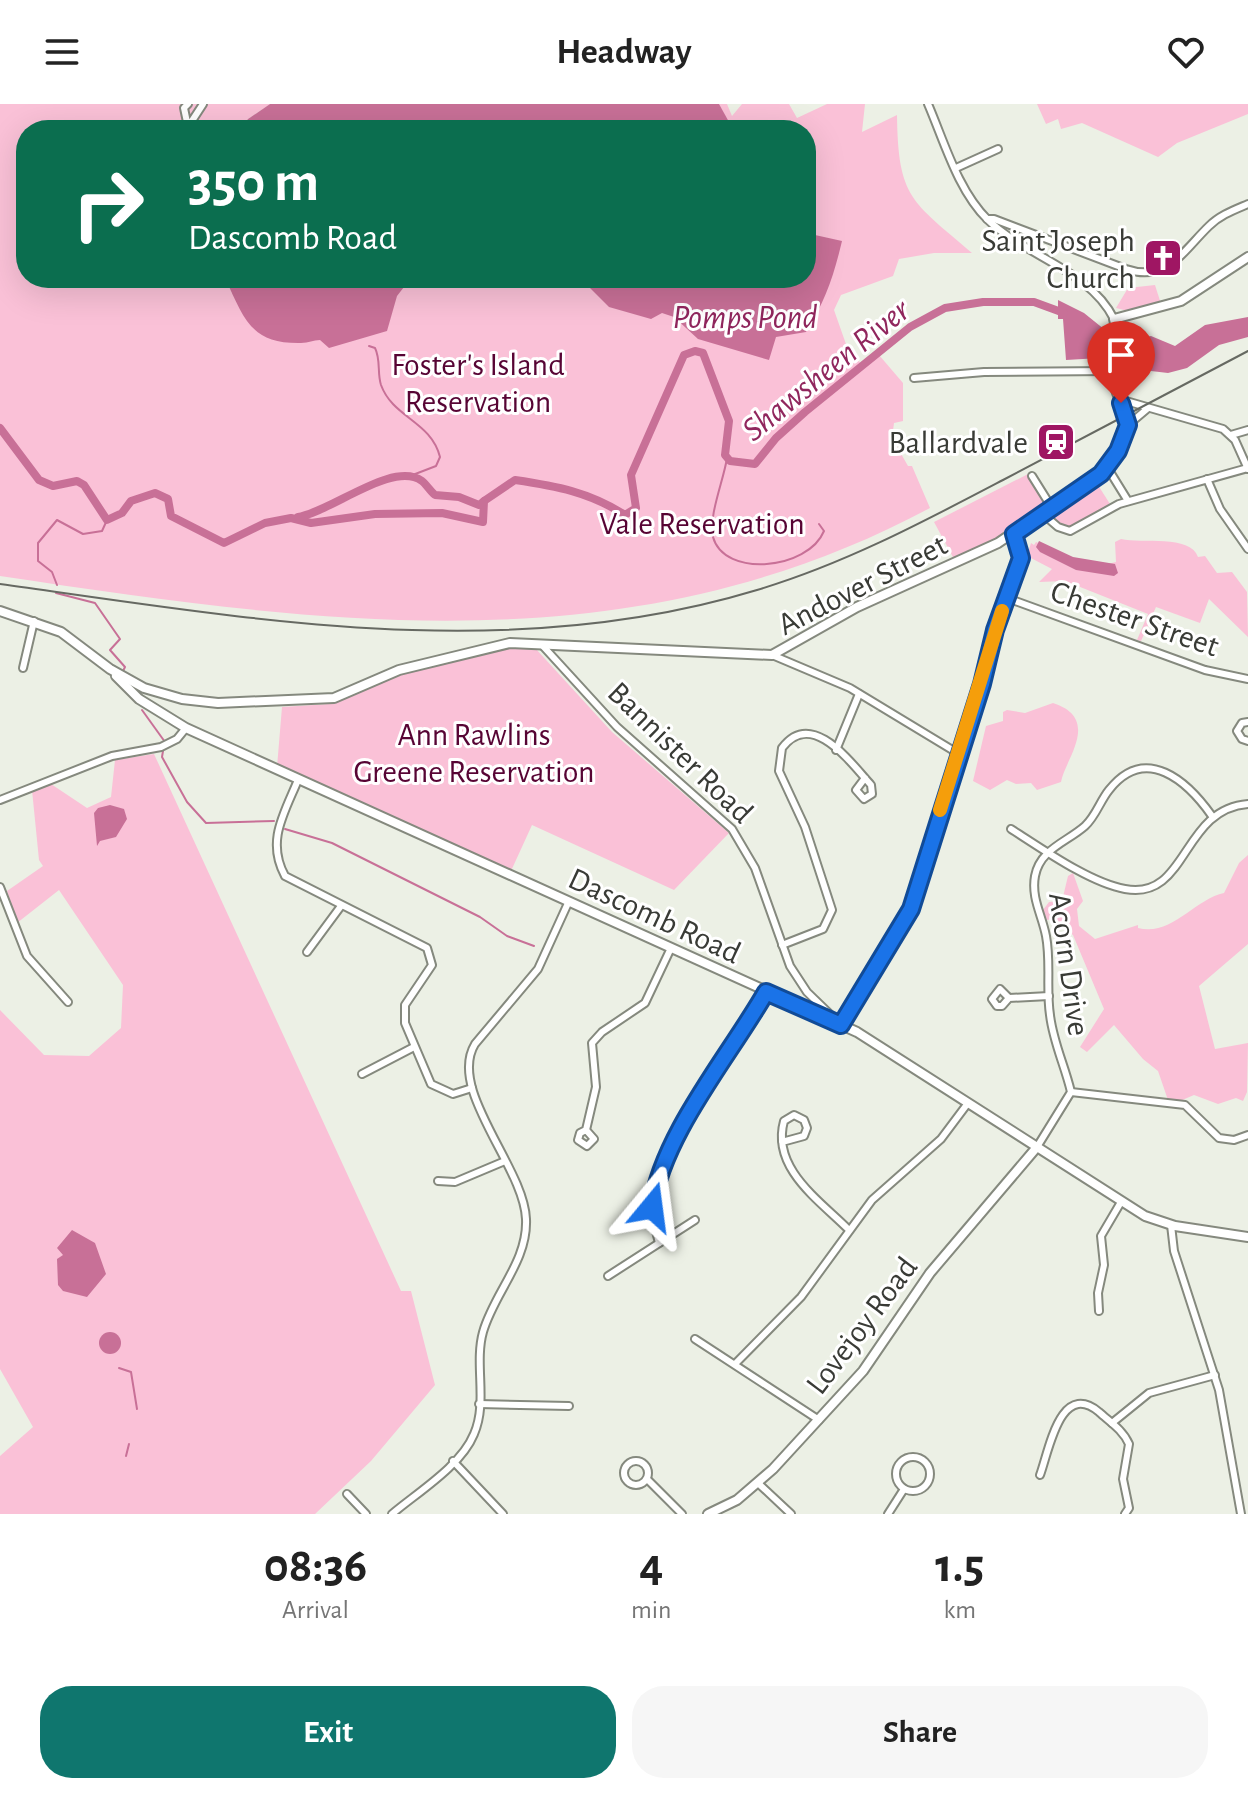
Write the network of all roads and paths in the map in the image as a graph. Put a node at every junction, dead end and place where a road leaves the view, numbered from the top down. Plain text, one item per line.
1 (928, 104) edge
2 (998, 149) dead end
3 (956, 168) junction
4 (1248, 204) edge
5 (987, 219) junction
6 (1248, 257) edge
7 (1114, 319) junction
8 (1111, 371) junction
9 (914, 378) dead end
10 (1119, 399) junction
11 (1147, 409) junction
12 (1128, 425) junction
13 (1248, 430) edge
14 (1231, 435) junction
15 (1107, 467) junction
16 (1248, 469) edge
17 (1032, 476) dead end
18 (1207, 479) junction
19 (1128, 501) junction
20 (1052, 508) junction
21 (1043, 514) junction
22 (1014, 534) junction
23 (1248, 549) edge
24 (1007, 598) junction
25 (0, 611) edge
26 (34, 621) junction
27 (542, 645) junction
28 (772, 655) junction
29 (23, 668) dead end
30 (110, 669) junction
31 (1248, 679) edge
32 (144, 688) junction
33 (161, 694) junction
34 (859, 694) junction
35 (155, 709) junction
36 (1248, 721) edge
37 (186, 728) junction
38 (1248, 741) edge
39 (836, 750) junction
40 (959, 754) junction
41 (865, 778) dead end
42 (298, 780) junction
43 (0, 800) edge
44 (1248, 804) edge
45 (1212, 816) junction
46 (1011, 829) dead end
47 (1048, 852) junction
48 (0, 887) edge
49 (569, 901) junction
50 (341, 906) junction
51 (9, 912) junction
52 (0, 916) edge
53 (782, 945) junction
54 (671, 948) junction
55 (307, 952) dead end
56 (766, 992) junction
57 (1049, 996) junction
58 (1009, 998) dead end
59 (68, 1002) dead end
60 (841, 1025) junction
61 (414, 1047) junction
62 (362, 1074) dead end
63 (472, 1088) junction
64 (1071, 1092) junction
65 (968, 1103) junction
66 (586, 1130) dead end
67 (1248, 1135) edge
68 (782, 1142) junction
69 (1037, 1147) junction
70 (505, 1161) junction
71 (438, 1181) dead end
72 (1121, 1202) junction
73 (695, 1220) dead end
74 (1171, 1225) junction
75 (848, 1229) junction
76 (1248, 1237) edge
77 (659, 1243) junction
78 (608, 1276) dead end
79 (1099, 1311) dead end
80 (695, 1339) dead end
81 (735, 1364) junction
82 (1215, 1375) junction
83 (479, 1404) junction
84 (569, 1406) dead end
85 (819, 1420) junction
86 (1112, 1423) junction
87 (453, 1461) junction
88 (1040, 1475) dead end
89 (647, 1479) dead end
90 (758, 1483) junction
91 (904, 1489) junction
92 (347, 1494) dead end
93 (366, 1514) edge
94 (392, 1514) edge
95 (503, 1514) edge
96 (682, 1514) edge
97 (708, 1514) edge
98 (791, 1514) edge
99 (888, 1514) edge
100 (1125, 1514) edge
101 (1241, 1514) edge

1 - 3 street
2 - 3 street
3 - 5 street
4 - 5 street
5 - 7 street
6 - 7 main road
7 - 8 main road
8 - 9 street
8 - 10 main road
10 - 11 street
10 - 12 main road
11 - 12 street
11 - 14 street
12 - 15 main road, Andover Street
13 - 14 street
14 - 16 street
15 - 19 street
15 - 20 main road, Andover Street
16 - 18 street
17 - 20 street
18 - 19 street
18 - 23 street
19 - 21 street
20 - 21 main road, Andover Street
21 - 22 main road, Andover Street
22 - 24 main road
22 - 28 main road, Andover Street
24 - 31 street, Chester Street
24 - 40 main road
25 - 26 main road, Andover Street
26 - 29 street
26 - 30 main road, Andover Street
27 - 28 main road, Andover Street
27 - 33 main road, Andover Street
27 - 53 street, Bannister Road
28 - 34 street
30 - 32 main road, Andover Street
30 - 35 main road, Dascomb Road
32 - 33 main road, Andover Street
32 - 35 main road
33 - 35 main road
34 - 39 street
34 - 40 street
35 - 37 main road, Dascomb Road
36 - 38 street
37 - 42 main road, Dascomb Road
37 - 43 street
39 - 41 street
39 - 53 street
40 - 60 main road
42 - 49 main road, Dascomb Road
42 - 50 street
44 - 45 street
45 - 47 street
45 - 47 street, Acorn Drive
46 - 47 street
47 - 57 street, Acorn Drive
48 - 51 street
49 - 54 main road, Dascomb Road
49 - 63 street
50 - 55 street
50 - 61 street
51 - 52 street
51 - 59 street
53 - 60 street, Bannister Road
54 - 56 main road, Dascomb Road
54 - 66 street
56 - 60 main road, Dascomb Road
56 - 77 street
57 - 58 street
57 - 64 street, Acorn Drive
60 - 65 main road, Dascomb Road
61 - 62 street
61 - 63 street
63 - 70 street
64 - 67 street
64 - 69 street
65 - 69 main road, Dascomb Road
65 - 75 street
68 - 68 street
68 - 75 street
69 - 72 main road, Dascomb Road
69 - 85 main road, Lovejoy Road
70 - 71 street
70 - 83 street
72 - 74 main road, Dascomb Road
72 - 79 street
73 - 77 street
74 - 76 main road, Dascomb Road
74 - 82 street
75 - 81 street
77 - 78 street
80 - 81 street
81 - 85 street
82 - 86 street
82 - 101 street
83 - 84 street
83 - 87 street
85 - 90 main road, Lovejoy Road
86 - 88 street
86 - 100 street
87 - 94 street
87 - 95 street
89 - 96 street
90 - 97 main road, Lovejoy Road
90 - 98 street
91 - 91 street
91 - 99 street
92 - 93 street

